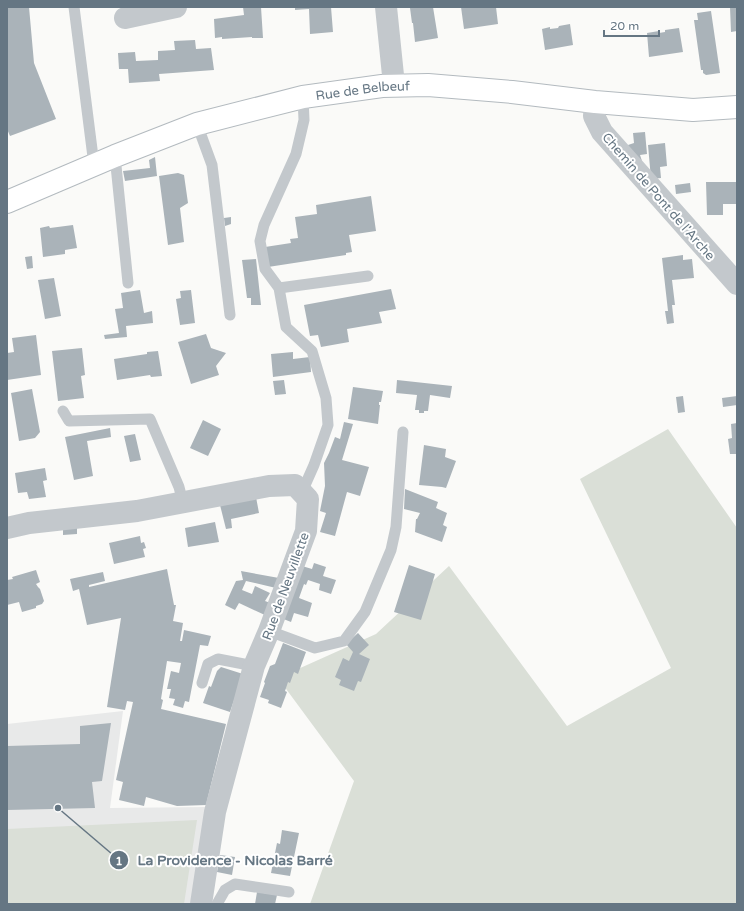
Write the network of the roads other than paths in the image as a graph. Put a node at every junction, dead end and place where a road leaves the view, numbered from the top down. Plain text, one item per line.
1 (74, 7) edge
2 (176, 7) edge
3 (386, 7) edge
4 (125, 18) dead end
5 (394, 85) junction
6 (303, 97) junction
7 (595, 102) junction
8 (737, 107) edge
9 (197, 124) junction
10 (115, 156) junction
11 (94, 165) junction
12 (7, 202) edge
13 (368, 276) dead end
14 (128, 283) dead end
15 (737, 284) edge
16 (279, 288) junction
17 (230, 315) dead end
18 (63, 411) dead end
19 (403, 432) dead end
20 (302, 492) junction
21 (183, 502) junction
22 (7, 528) edge
23 (269, 631) junction
24 (254, 666) junction
25 (202, 683) dead end
26 (289, 892) dead end
27 (209, 903) edge

1 - 11 lane
2 - 4 street
3 - 5 street
5 - 6 street, Rue de Belbeuf
5 - 7 street, Rue de Belbeuf
6 - 9 street, Rue de Belbeuf
6 - 16 lane
7 - 8 street, Rue de Belbeuf
7 - 15 street, Chemin de Pont de l'Arche
9 - 10 street, Rue de Belbeuf
9 - 17 lane
10 - 11 street, Rue de Belbeuf
10 - 14 lane
11 - 12 street, Rue de Belbeuf
13 - 16 lane
16 - 20 lane
18 - 21 lane
19 - 23 lane
20 - 21 street
20 - 23 street, Rue de Neuvillette
21 - 22 street
23 - 24 street, Rue de Neuvillette
24 - 25 lane
24 - 27 street, Rue de Neuvillette
26 - 27 lane

